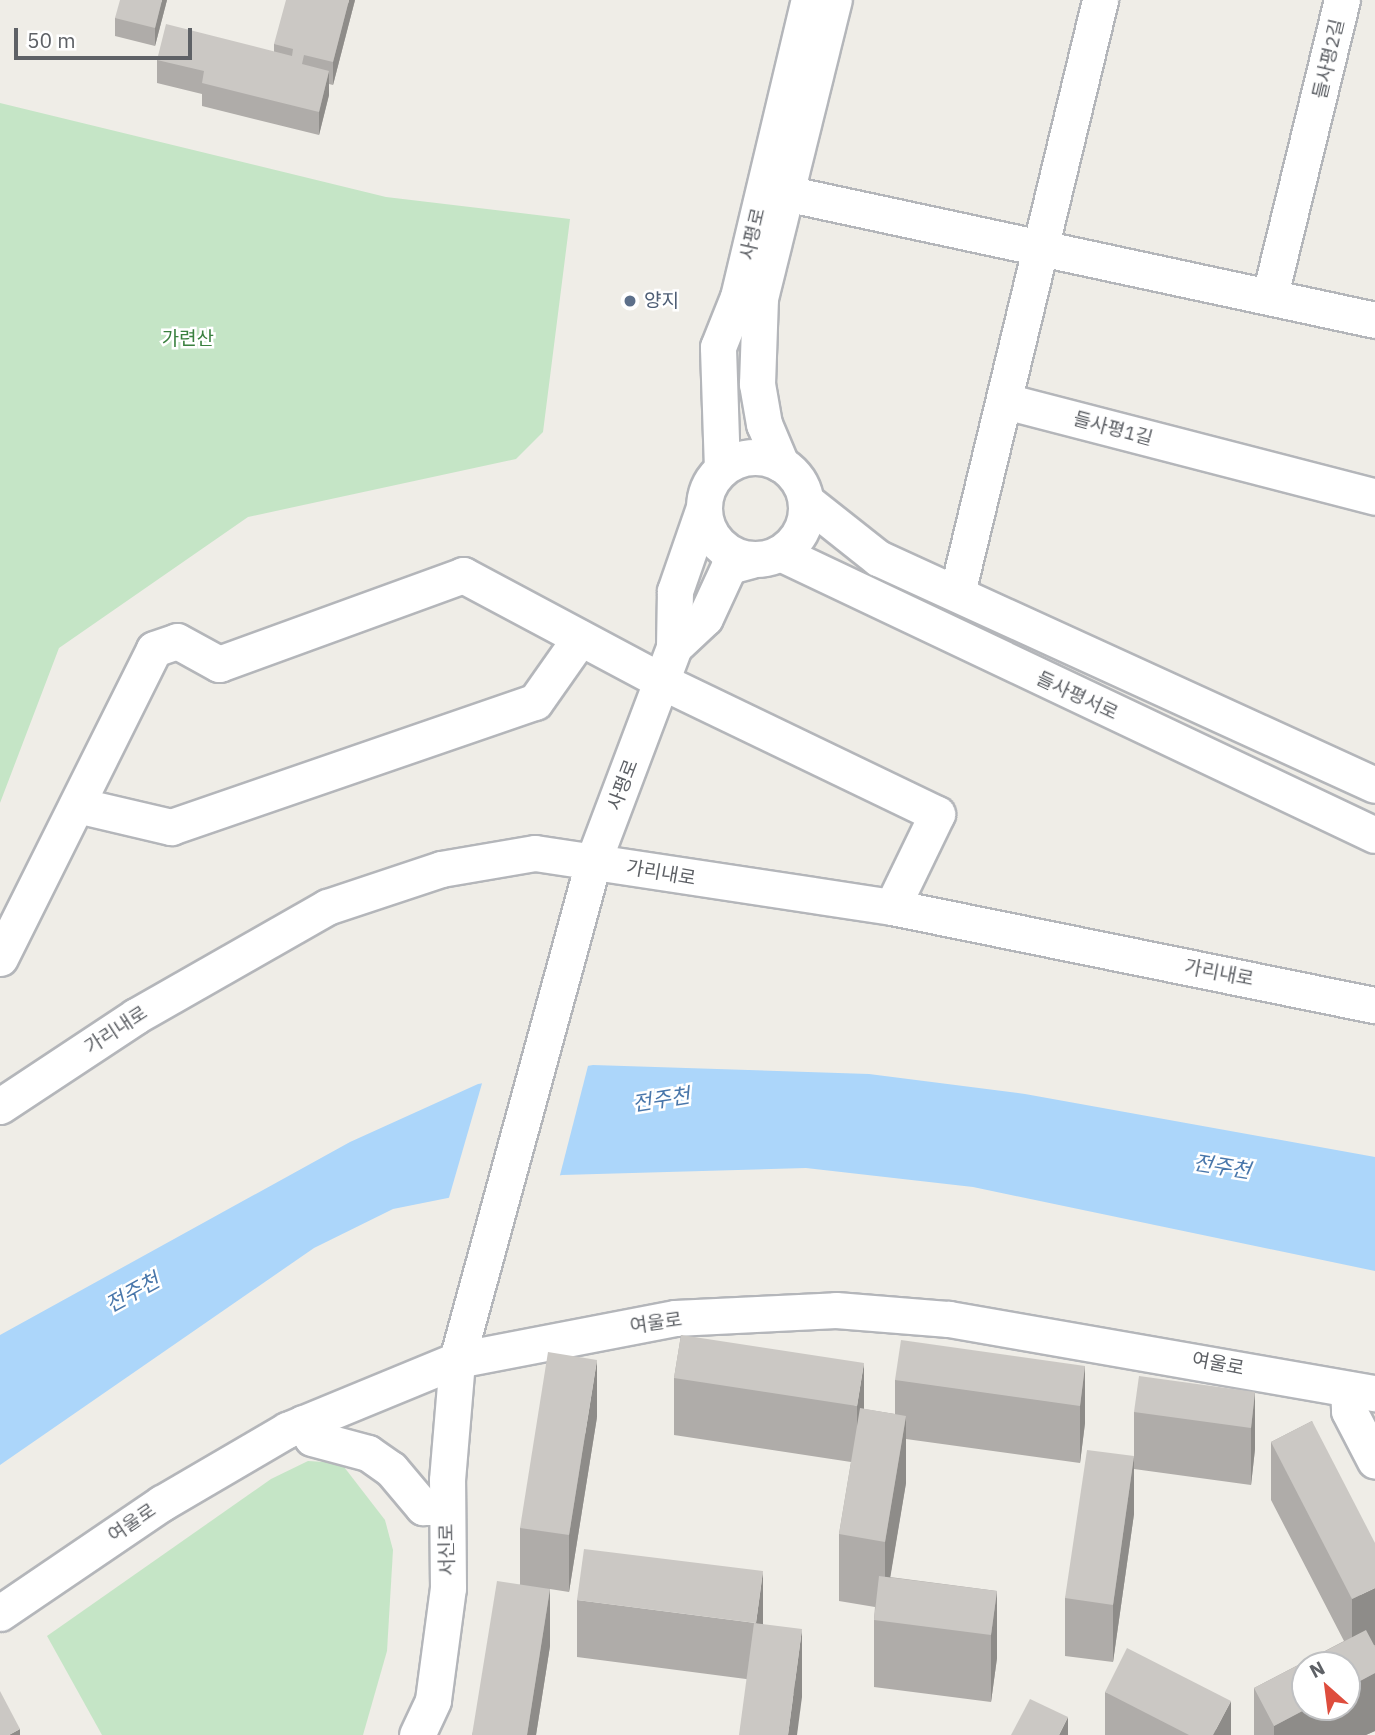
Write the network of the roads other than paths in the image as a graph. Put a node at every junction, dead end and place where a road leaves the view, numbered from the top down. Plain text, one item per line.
1 (809, 0) edge
2 (834, 0) edge
3 (1342, 0) edge
4 (1098, 5) edge
5 (790, 194) junction
6 (1042, 247) junction
7 (1270, 295) junction
8 (1375, 320) edge
9 (1005, 401) junction
10 (781, 464) junction
11 (722, 469) junction
12 (1375, 497) edge
13 (806, 501) junction
14 (703, 510) junction
15 (765, 557) junction
16 (957, 593) junction
17 (580, 638) junction
18 (674, 647) junction
19 (663, 682) junction
20 (1375, 785) edge
21 (77, 805) junction
22 (1375, 835) edge
23 (594, 859) junction
24 (892, 907) junction
25 (579, 910) joint
26 (0, 958) edge
27 (1375, 1005) edge
28 (0, 1106) edge
29 (457, 1360) junction
30 (1361, 1391) edge
31 (303, 1423) junction
32 (1375, 1461) edge
33 (447, 1507) junction
34 (0, 1613) edge
35 (417, 1735) edge

1 - 11 street, 사평로
2 - 5 street, 사평로
3 - 7 street, 들사평2길
4 - 6 street
5 - 6 street
5 - 10 street, 사평로
6 - 7 street
6 - 9 street
7 - 8 street
9 - 12 street, 들사평1길
9 - 16 street
10 - 11 street
10 - 13 street, 사평로
11 - 14 street, 사평로
13 - 15 street
13 - 16 street, 사평로
14 - 15 street
14 - 18 street, 사평로
15 - 18 street
15 - 22 street, 들사평서로
16 - 20 street
17 - 19 street
17 - 21 street
17 - 21 street
18 - 19 street, 사평로
19 - 23 street, 사평로
19 - 24 street
21 - 26 street
23 - 24 street, 가리내로
23 - 25 street, 사평로
23 - 28 street, 가리내로
24 - 27 street, 가리내로
25 - 29 street, 서신로
29 - 30 street, 여울로
29 - 31 street, 여울로
29 - 33 street, 서신로
30 - 32 street
31 - 33 street
31 - 34 street, 여울로
33 - 35 street, 서신로

